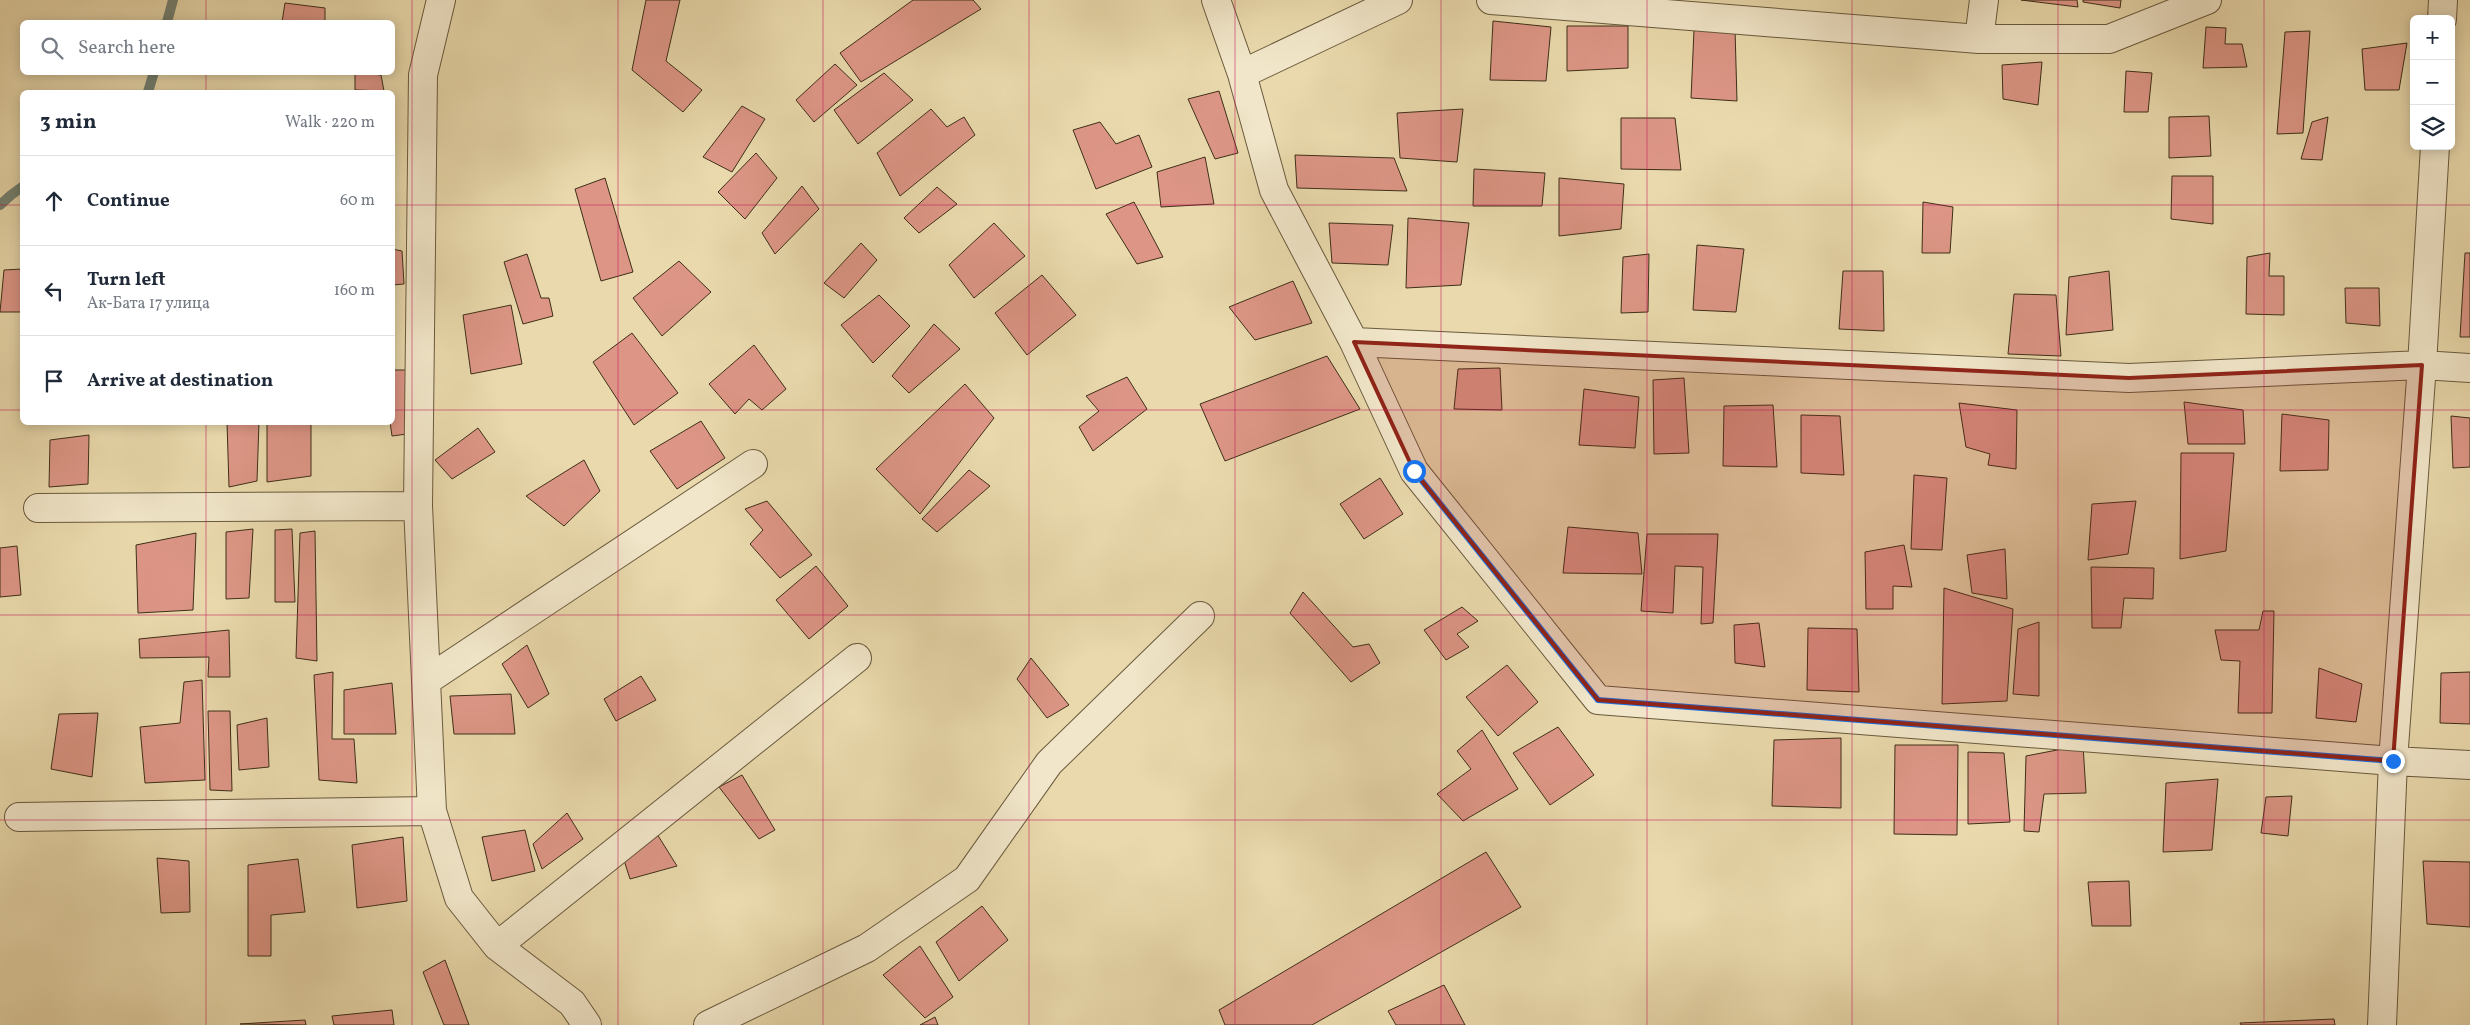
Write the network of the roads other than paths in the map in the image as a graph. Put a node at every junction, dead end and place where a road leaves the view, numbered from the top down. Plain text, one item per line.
1 (441, 0) edge
2 (1216, 0) edge
3 (1398, 0) edge
4 (1491, 0) edge
5 (1984, 0) edge
6 (2207, 0) edge
7 (2443, 0) edge
8 (1644, 6) edge
9 (2442, 15) edge
10 (1979, 39) junction
11 (1242, 74) junction
12 (2435, 150) edge
13 (1354, 342) junction
14 (2422, 365) junction
15 (2470, 368) edge
16 (753, 464) dead end
17 (418, 506) junction
18 (38, 508) dead end
19 (1200, 616) dead end
20 (857, 658) dead end
21 (426, 681) junction
22 (2393, 761) junction
23 (2470, 764) edge
24 (432, 811) junction
25 (19, 817) dead end
26 (497, 946) junction
27 (587, 1025) edge
28 (708, 1025) edge
29 (2382, 1025) edge

1 - 17 street
2 - 11 street
3 - 11 street
4 - 8 street
5 - 10 street
6 - 10 street
7 - 9 street
8 - 10 street
11 - 13 street
12 - 14 street
13 - 14 street
13 - 22 street
14 - 15 street
14 - 22 street
16 - 21 street
17 - 18 street
17 - 21 street
19 - 28 street
20 - 26 street
21 - 24 street
22 - 23 street
22 - 29 street
24 - 25 street
24 - 26 street
26 - 27 street

